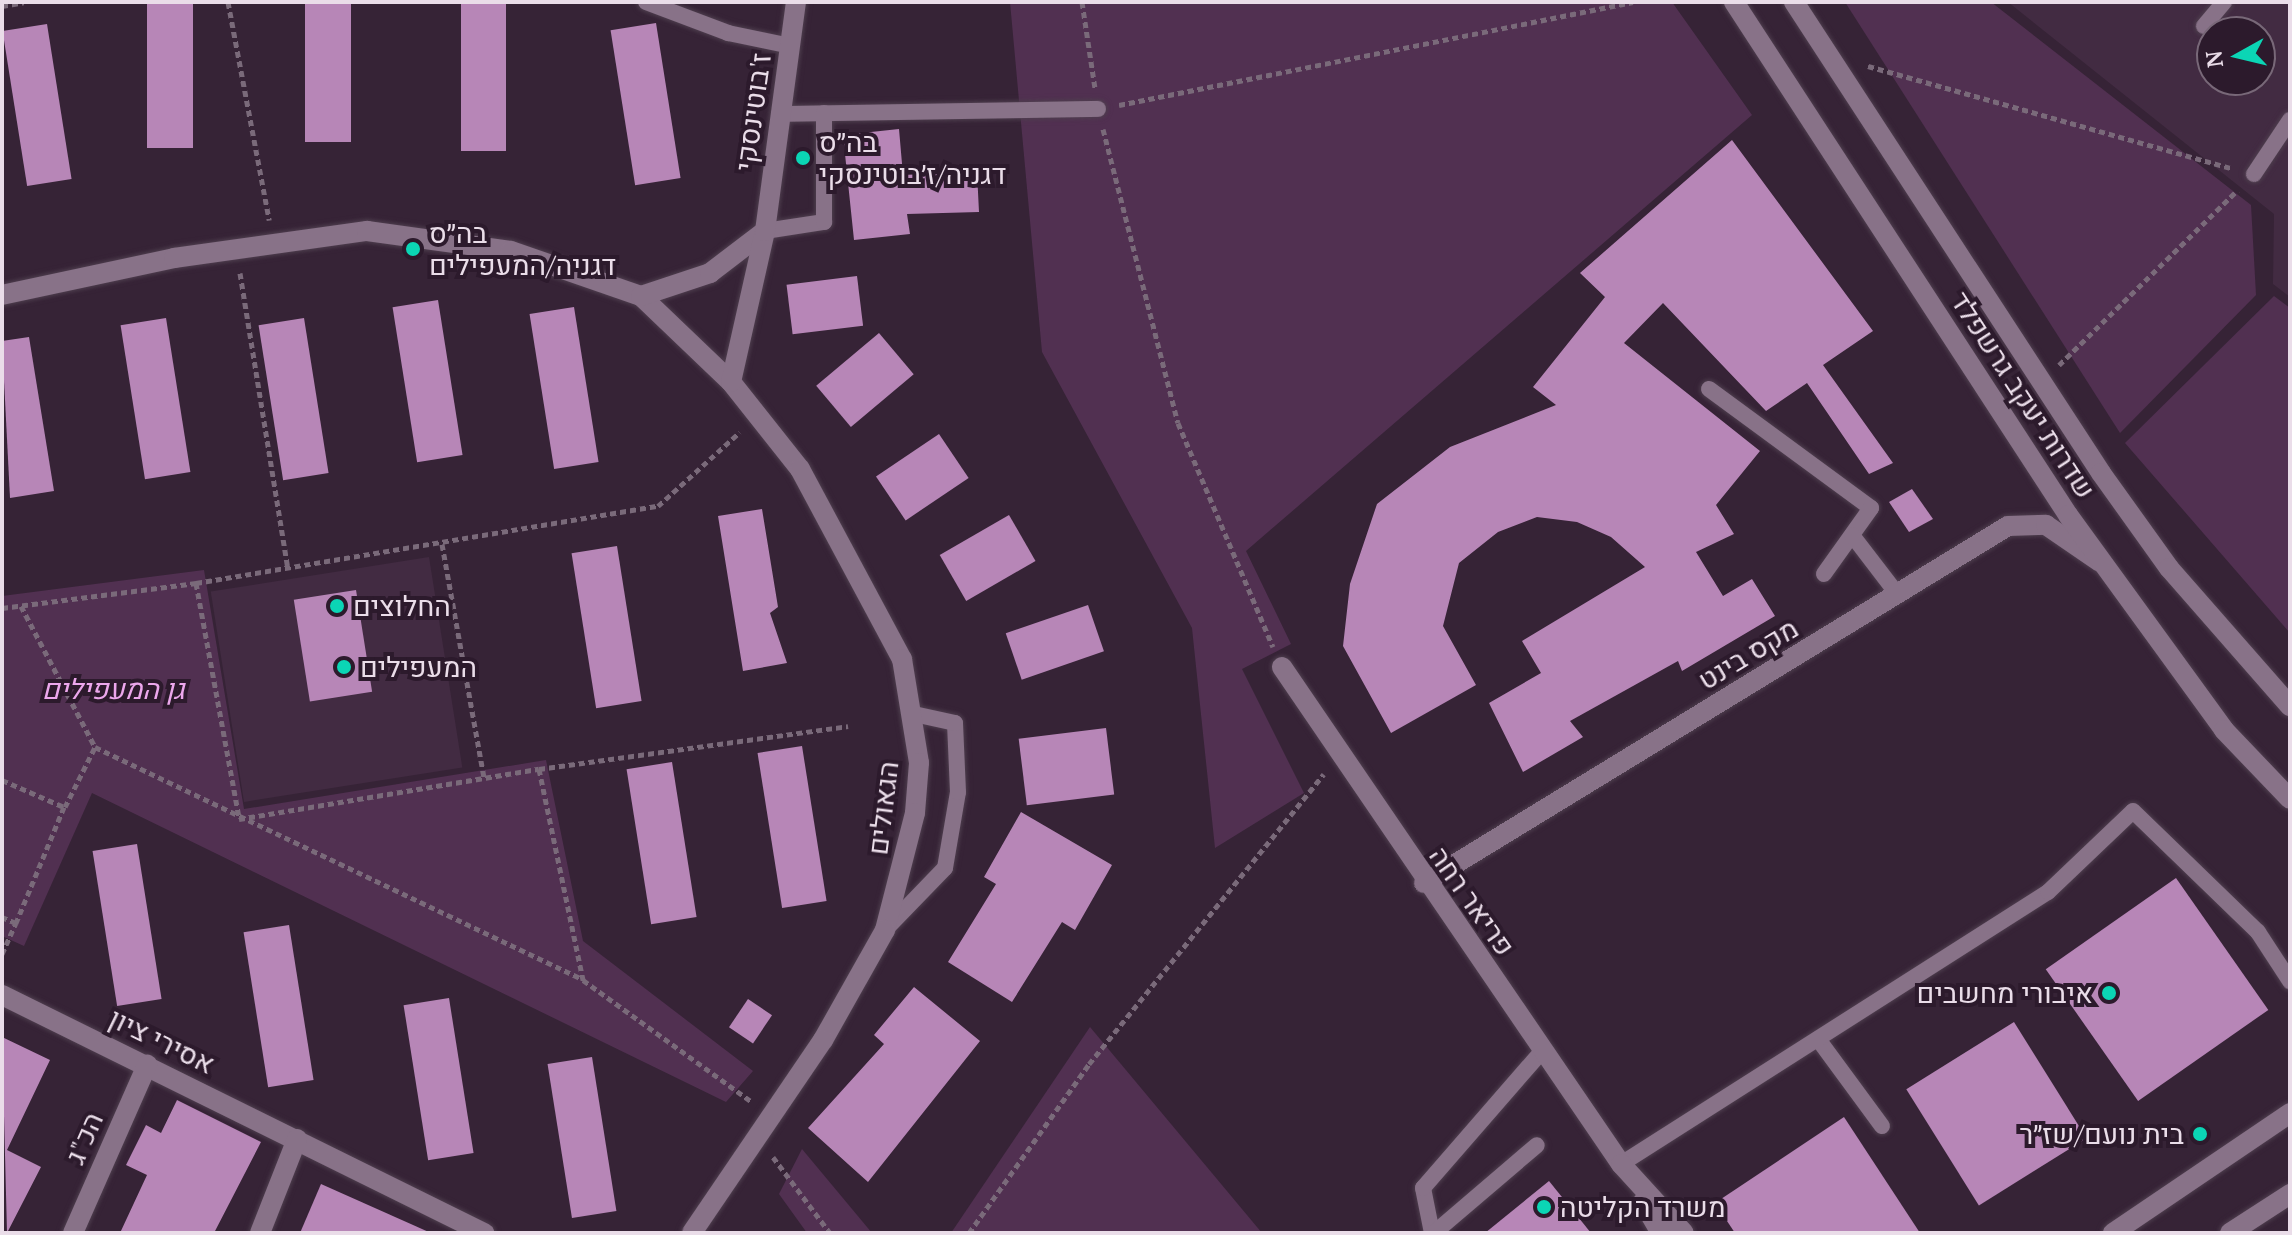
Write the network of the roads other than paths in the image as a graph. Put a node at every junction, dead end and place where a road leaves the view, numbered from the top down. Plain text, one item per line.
1 (646, 2) edge
2 (796, 2) edge
3 (1734, 2) edge
4 (1794, 2) edge
5 (791, 46) junction
6 (1098, 109) road end
7 (824, 113) junction
8 (779, 114) junction
9 (2290, 120) edge
10 (2254, 174) road end
11 (765, 231) junction
12 (2, 295) edge
13 (641, 296) junction
14 (731, 382) junction
15 (1709, 389) dead end
16 (1852, 535) junction
17 (2104, 564) junction
18 (1824, 574) dead end
19 (1898, 595) junction
20 (1282, 667) road end
21 (2290, 706) edge
22 (914, 714) junction
23 (2290, 799) edge
24 (1424, 883) junction
25 (885, 930) junction
26 (2290, 981) edge
27 (2, 995) edge
28 (1818, 1039) junction
29 (1542, 1051) junction
30 (147, 1065) junction
31 (2290, 1113) edge
32 (1882, 1126) dead end
33 (297, 1139) junction
34 (1537, 1145) dead end
35 (1621, 1164) junction
36 (2290, 1194) edge
37 (73, 1233) edge
38 (260, 1233) edge
39 (484, 1233) edge
40 (692, 1233) edge
41 (1433, 1233) edge
42 (1661, 1233) edge
43 (1684, 1233) edge
44 (2113, 1233) edge
45 (2230, 1233) edge

1 - 5 lane
2 - 5 street, ז'בוטינסקי
3 - 17 street, שדרות יעקב גרשפלד
4 - 21 street, שדרות יעקב גרשפלד
5 - 8 street, ז'בוטינסקי
6 - 7 lane
7 - 8 lane
7 - 11 lane
8 - 11 street, ז'בוטינסקי
9 - 10 lane
11 - 13 street
11 - 14 street, ז'בוטינסקי
12 - 13 street
13 - 14 street
14 - 22 street, הגאולים
15 - 16 lane
16 - 18 lane
16 - 19 lane
17 - 19 street, מקס בינט
17 - 23 street, שדרות יעקב גרשפלד
19 - 24 street, מקס בינט
20 - 24 street, פריאר רחה
22 - 25 street, הגאולים
22 - 25 lane
24 - 29 street, פריאר רחה
25 - 40 street, הגאולים
26 - 28 lane
27 - 30 street, אסירי ציון
28 - 32 lane
28 - 35 lane
29 - 35 street, פריאר רחה
29 - 41 lane
30 - 33 street, אסירי ציון
30 - 37 street, הכ"ג
31 - 44 street
33 - 38 street
33 - 39 street, אסירי ציון
34 - 41 lane
35 - 42 street, פריאר רחה
35 - 43 street, פריאר רחה
36 - 45 street

